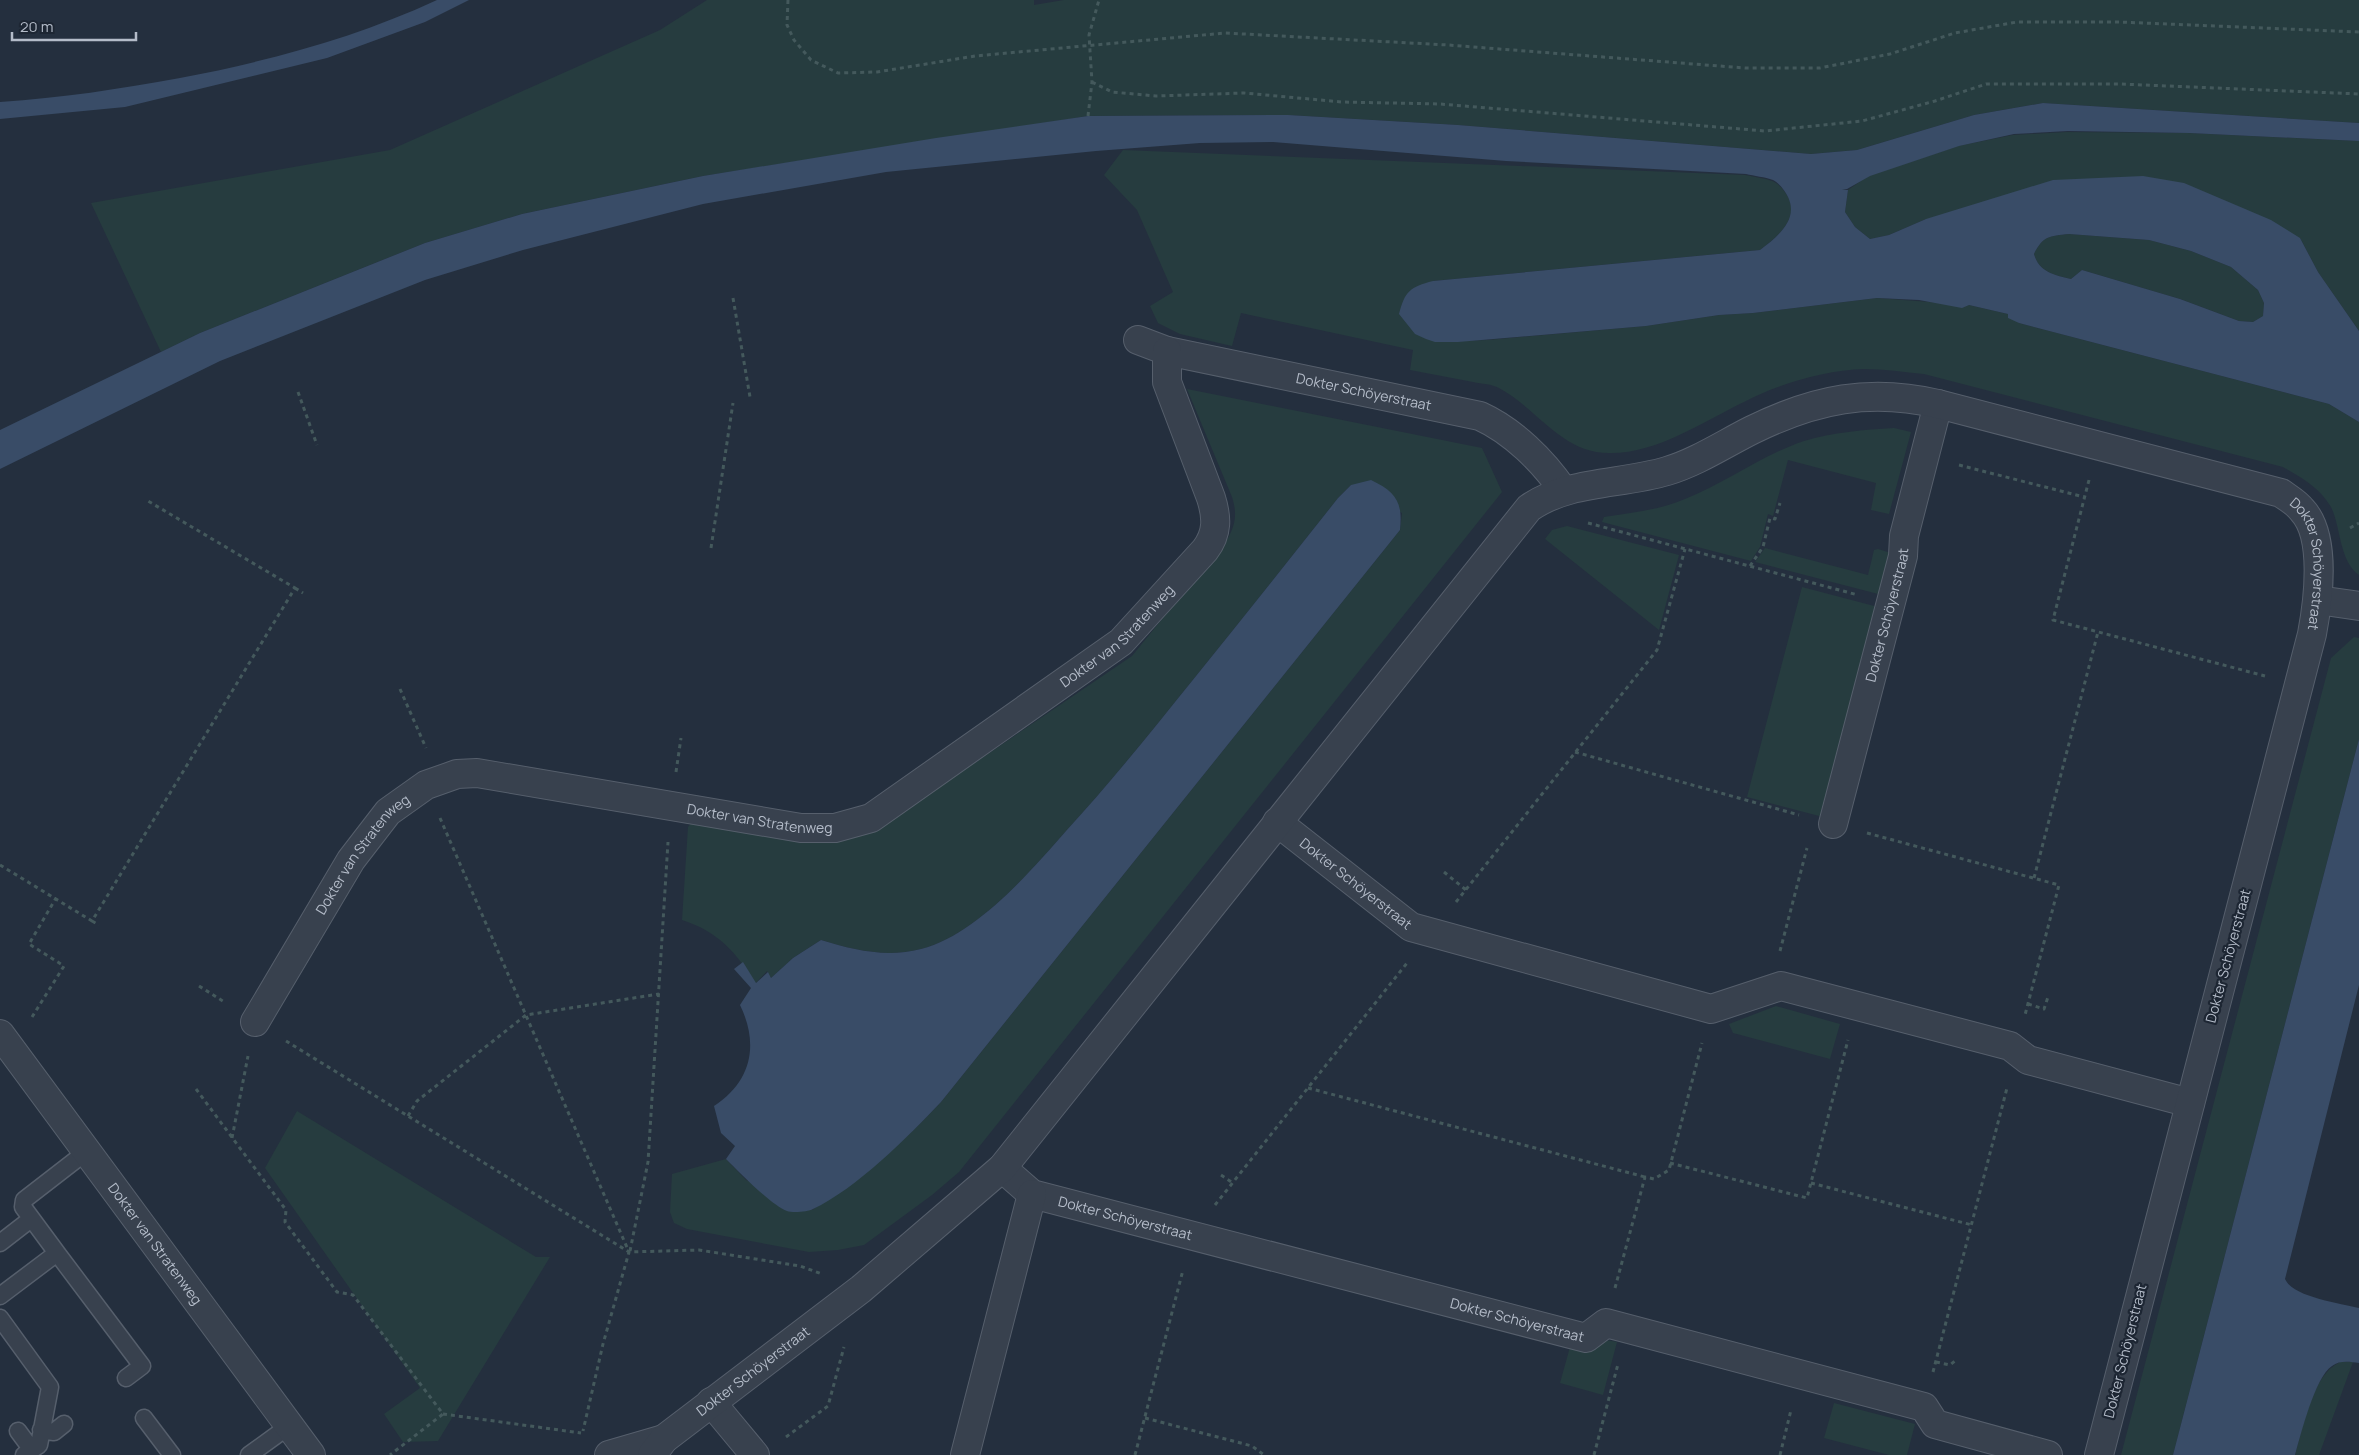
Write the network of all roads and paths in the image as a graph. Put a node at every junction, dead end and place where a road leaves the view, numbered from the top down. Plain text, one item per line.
1 (788, 0) edge
2 (1099, 0) edge
3 (2359, 32) edge
4 (1091, 46) junction
5 (1092, 82) junction
6 (2359, 94) edge
7 (1088, 116) dead end
8 (733, 298) dead end
9 (1138, 340) dead end
10 (1167, 351) junction
11 (298, 392) dead end
12 (750, 397) dead end
13 (732, 403) dead end
14 (1938, 404) junction
15 (317, 445) dead end
16 (2097, 445) junction
17 (1925, 456) junction
18 (1563, 490) junction
19 (2084, 497) junction
20 (148, 501) dead end
21 (1780, 503) dead end
22 (711, 548) dead end
23 (1685, 549) junction
24 (1750, 566) junction
25 (295, 588) junction
26 (303, 593) dead end
27 (2318, 600) junction
28 (1891, 603) junction
29 (2359, 606) edge
30 (2098, 632) junction
31 (2298, 684) junction
32 (400, 689) dead end
33 (681, 738) dead end
34 (1575, 752) junction
35 (433, 782) junction
36 (672, 806) junction
37 (1277, 822) junction
38 (1824, 822) junction
39 (0, 865) edge
40 (1444, 872) dead end
41 (2034, 878) junction
42 (1466, 890) junction
43 (92, 921) junction
44 (99, 924) dead end
45 (1431, 932) junction
46 (199, 986) dead end
47 (1769, 990) junction
48 (658, 994) junction
49 (2048, 998) dead end
50 (2028, 1004) junction
51 (1856, 1005) junction
52 (1711, 1009) junction
53 (526, 1015) junction
54 (255, 1022) junction
55 (0, 1034) edge
56 (2016, 1051) junction
57 (1308, 1088) junction
58 (196, 1089) dead end
59 (2190, 1102) junction
60 (408, 1116) junction
61 (232, 1139) junction
62 (86, 1152) junction
63 (1670, 1163) junction
64 (1002, 1168) junction
65 (1221, 1175) dead end
66 (1645, 1176) junction
67 (1233, 1183) junction
68 (1811, 1183) junction
69 (1032, 1194) junction
70 (31, 1219) junction
71 (1972, 1225) junction
72 (1191, 1237) junction
73 (0, 1243) edge
74 (629, 1252) junction
75 (57, 1253) junction
76 (860, 1289) junction
77 (0, 1296) edge
78 (1616, 1326) junction
79 (3, 1327) edge
80 (845, 1343) dead end
81 (1955, 1361) dead end
82 (1936, 1362) junction
83 (1801, 1374) junction
84 (126, 1378) dead end
85 (711, 1402) junction
86 (1924, 1407) junction
87 (443, 1414) junction
88 (144, 1418) dead end
89 (1145, 1418) junction
90 (64, 1424) dead end
91 (289, 1426) junction
92 (41, 1430) junction
93 (18, 1431) dead end
94 (784, 1439) dead end
95 (658, 1447) edge
96 (28, 1452) edge
97 (172, 1455) edge
98 (250, 1455) edge
99 (311, 1455) edge
100 (390, 1455) edge
101 (609, 1455) edge
102 (755, 1455) edge
103 (965, 1455) edge
104 (1136, 1455) edge
105 (1264, 1455) edge
106 (1594, 1455) edge
107 (1780, 1455) edge
108 (2048, 1455) edge
109 (2099, 1455) edge

1 - 4 path
2 - 4 path
3 - 4 path
4 - 5 path
5 - 6 path
5 - 7 path
8 - 12 path
9 - 10 street, Dokter Schöyerstraat
10 - 18 street, Dokter Schöyerstraat
10 - 36 street, Dokter van Stratenweg
11 - 15 path
13 - 22 path
14 - 16 street, Dokter Schöyerstraat
14 - 17 street, Dokter Schöyerstraat
14 - 18 street, Dokter Schöyerstraat
16 - 19 path
16 - 27 street, Dokter Schöyerstraat
17 - 19 path
17 - 28 street, Dokter Schöyerstraat
18 - 23 path
18 - 37 street, Dokter Schöyerstraat
19 - 30 path
20 - 25 path
21 - 24 path
23 - 24 path
23 - 34 path
24 - 28 path
25 - 26 path
25 - 43 path
27 - 29 street
27 - 31 street, Dokter Schöyerstraat
28 - 38 street, Dokter Schöyerstraat
30 - 31 path
30 - 41 path
31 - 59 street, Dokter Schöyerstraat
32 - 35 path
33 - 36 path
34 - 38 path
34 - 42 path
35 - 36 street, Dokter van Stratenweg
35 - 53 path
35 - 54 street, Dokter van Stratenweg
36 - 48 path
37 - 45 street, Dokter Schöyerstraat
37 - 64 street, Dokter Schöyerstraat
38 - 41 path
38 - 47 path
39 - 43 path
40 - 42 path
41 - 50 path
42 - 45 path
43 - 44 path
45 - 52 street, Dokter Schöyerstraat
45 - 57 path
46 - 54 path
47 - 51 street
47 - 52 street
48 - 53 path
48 - 74 path
49 - 50 path
50 - 56 path
51 - 56 street
51 - 68 path
52 - 63 path
53 - 60 path
53 - 74 path
54 - 60 path
54 - 61 path
55 - 62 street, Dokter van Stratenweg
56 - 59 street
56 - 71 path
57 - 66 path
57 - 67 path
58 - 61 path
59 - 109 street, Dokter Schöyerstraat
60 - 74 path
61 - 87 path
62 - 70 lane
62 - 91 street, Dokter van Stratenweg
63 - 66 path
63 - 68 path
64 - 69 street, Dokter Schöyerstraat
64 - 76 street, Dokter Schöyerstraat
65 - 67 path
66 - 78 path
67 - 72 path
68 - 71 path
69 - 72 street, Dokter Schöyerstraat
69 - 103 street
70 - 73 lane
70 - 75 lane
71 - 82 path
72 - 78 street, Dokter Schöyerstraat
72 - 89 path
74 - 76 path
74 - 87 path
75 - 77 lane
75 - 84 lane
76 - 85 street, Dokter Schöyerstraat
78 - 83 street
78 - 106 path
79 - 92 lane
80 - 94 path
81 - 82 path
82 - 86 path
83 - 86 street
83 - 107 path
85 - 95 street, Dokter Schöyerstraat
85 - 102 street
86 - 108 street
87 - 100 path
88 - 97 lane
89 - 104 path
89 - 105 path
90 - 92 lane
91 - 98 lane
91 - 99 street, Dokter van Stratenweg
92 - 96 lane
93 - 96 lane
95 - 101 street, Dokter Schöyerstraat

